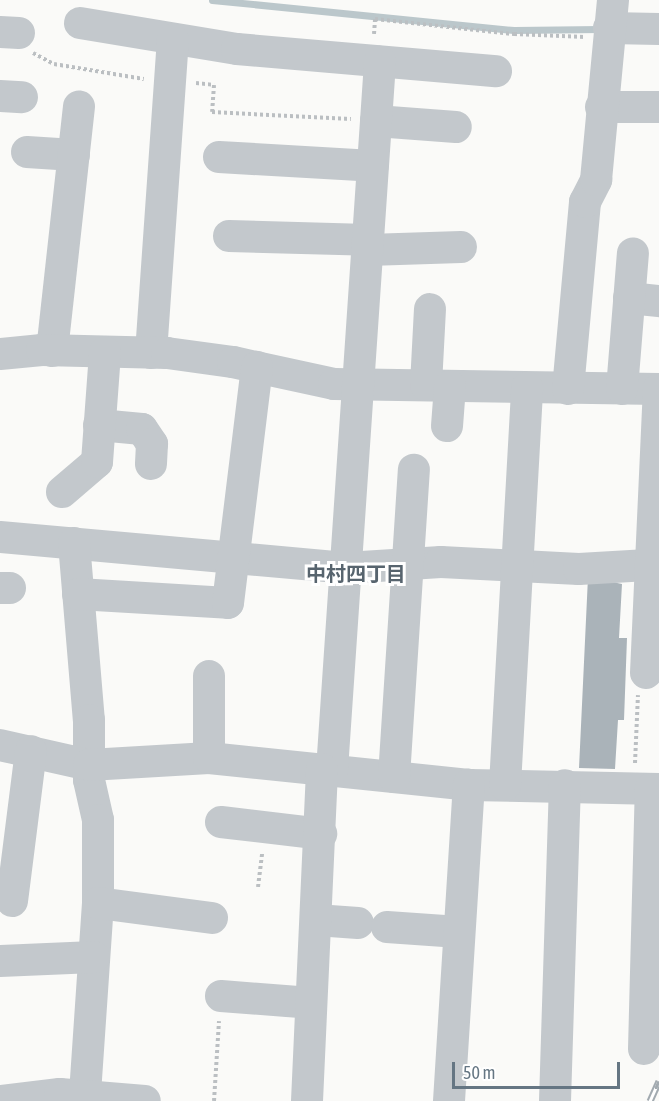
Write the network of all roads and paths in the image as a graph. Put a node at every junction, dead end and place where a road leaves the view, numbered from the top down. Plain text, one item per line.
1 (80, 20) dead end
2 (610, 21) edge
3 (659, 29) edge
4 (173, 40) junction
5 (376, 62) junction
6 (496, 71) dead end
7 (79, 106) dead end
8 (601, 107) junction
9 (659, 107) edge
10 (376, 121) junction
11 (456, 127) dead end
12 (27, 152) dead end
13 (74, 154) junction
14 (219, 157) dead end
15 (373, 166) junction
16 (229, 236) dead end
17 (368, 245) junction
18 (461, 247) dead end
19 (633, 253) dead end
20 (644, 300) edge
21 (430, 309) dead end
22 (52, 351) junction
23 (105, 352) junction
24 (151, 353) junction
25 (0, 354) edge
26 (257, 367) junction
27 (359, 384) junction
28 (438, 386) junction
29 (526, 387) junction
30 (568, 388) junction
31 (622, 388) junction
32 (659, 389) edge
33 (99, 425) junction
34 (447, 426) dead end
35 (151, 464) dead end
36 (414, 470) dead end
37 (62, 492) dead end
38 (0, 537) edge
39 (74, 543) junction
40 (232, 556) junction
41 (518, 564) junction
42 (648, 564) junction
43 (410, 565) junction
44 (346, 568) junction
45 (78, 594) junction
46 (646, 673) joint
47 (209, 676) dead end
48 (0, 745) edge
49 (31, 751) junction
50 (208, 758) junction
51 (89, 765) junction
52 (327, 769) junction
53 (394, 777) junction
54 (469, 784) junction
55 (505, 785) junction
56 (565, 785) junction
57 (648, 789) edge
58 (221, 822) dead end
59 (264, 827) junction
60 (321, 834) junction
61 (258, 887) dead end
62 (12, 901) dead end
63 (98, 903) junction
64 (212, 918) dead end
65 (316, 920) junction
66 (459, 932) junction
67 (94, 957) junction
68 (0, 961) edge
69 (221, 996) joint
70 (310, 1003) junction
71 (644, 1049) dead end
72 (85, 1095) junction
73 (51, 1098) edge
74 (135, 1100) edge
75 (0, 1101) edge
76 (214, 1101) edge
77 (307, 1101) edge
78 (448, 1101) edge
79 (555, 1101) edge

1 - 4 street
2 - 3 street
2 - 5 path
2 - 8 street
4 - 5 street
4 - 24 street
5 - 6 street
5 - 10 street
7 - 13 street
8 - 9 street
8 - 30 street
10 - 11 street
10 - 15 street
12 - 13 street
13 - 22 street
14 - 15 street
15 - 17 street
16 - 17 street
17 - 18 street
17 - 27 street
19 - 20 street
20 - 31 street
21 - 28 street
22 - 23 street
22 - 25 street
23 - 24 street
23 - 33 street
24 - 26 street
26 - 27 street
26 - 40 street
27 - 28 street
27 - 44 street
28 - 29 street
28 - 34 street
29 - 30 street
29 - 41 street
30 - 31 street
31 - 32 street
32 - 42 street
33 - 35 street
33 - 37 street
36 - 43 street
38 - 39 street
39 - 40 street
39 - 45 street
40 - 44 street
40 - 45 street
41 - 42 street
41 - 43 street
41 - 55 street
42 - 46 street
43 - 44 street
43 - 53 street
44 - 52 street
45 - 51 street
46 - 57 path
47 - 50 street
48 - 49 street
49 - 51 street
49 - 62 street
50 - 51 street
50 - 52 street
51 - 63 street
52 - 53 street
52 - 60 street
53 - 54 street
54 - 55 street
54 - 66 street
55 - 56 street
56 - 57 street
56 - 79 street
57 - 71 street
58 - 59 street
59 - 60 street
59 - 61 path
60 - 65 street
63 - 64 street
63 - 67 street
65 - 66 street
65 - 70 street
66 - 78 street
67 - 68 street
67 - 72 street
69 - 70 street
69 - 76 path
70 - 77 street
72 - 73 street
72 - 74 street
73 - 75 street

